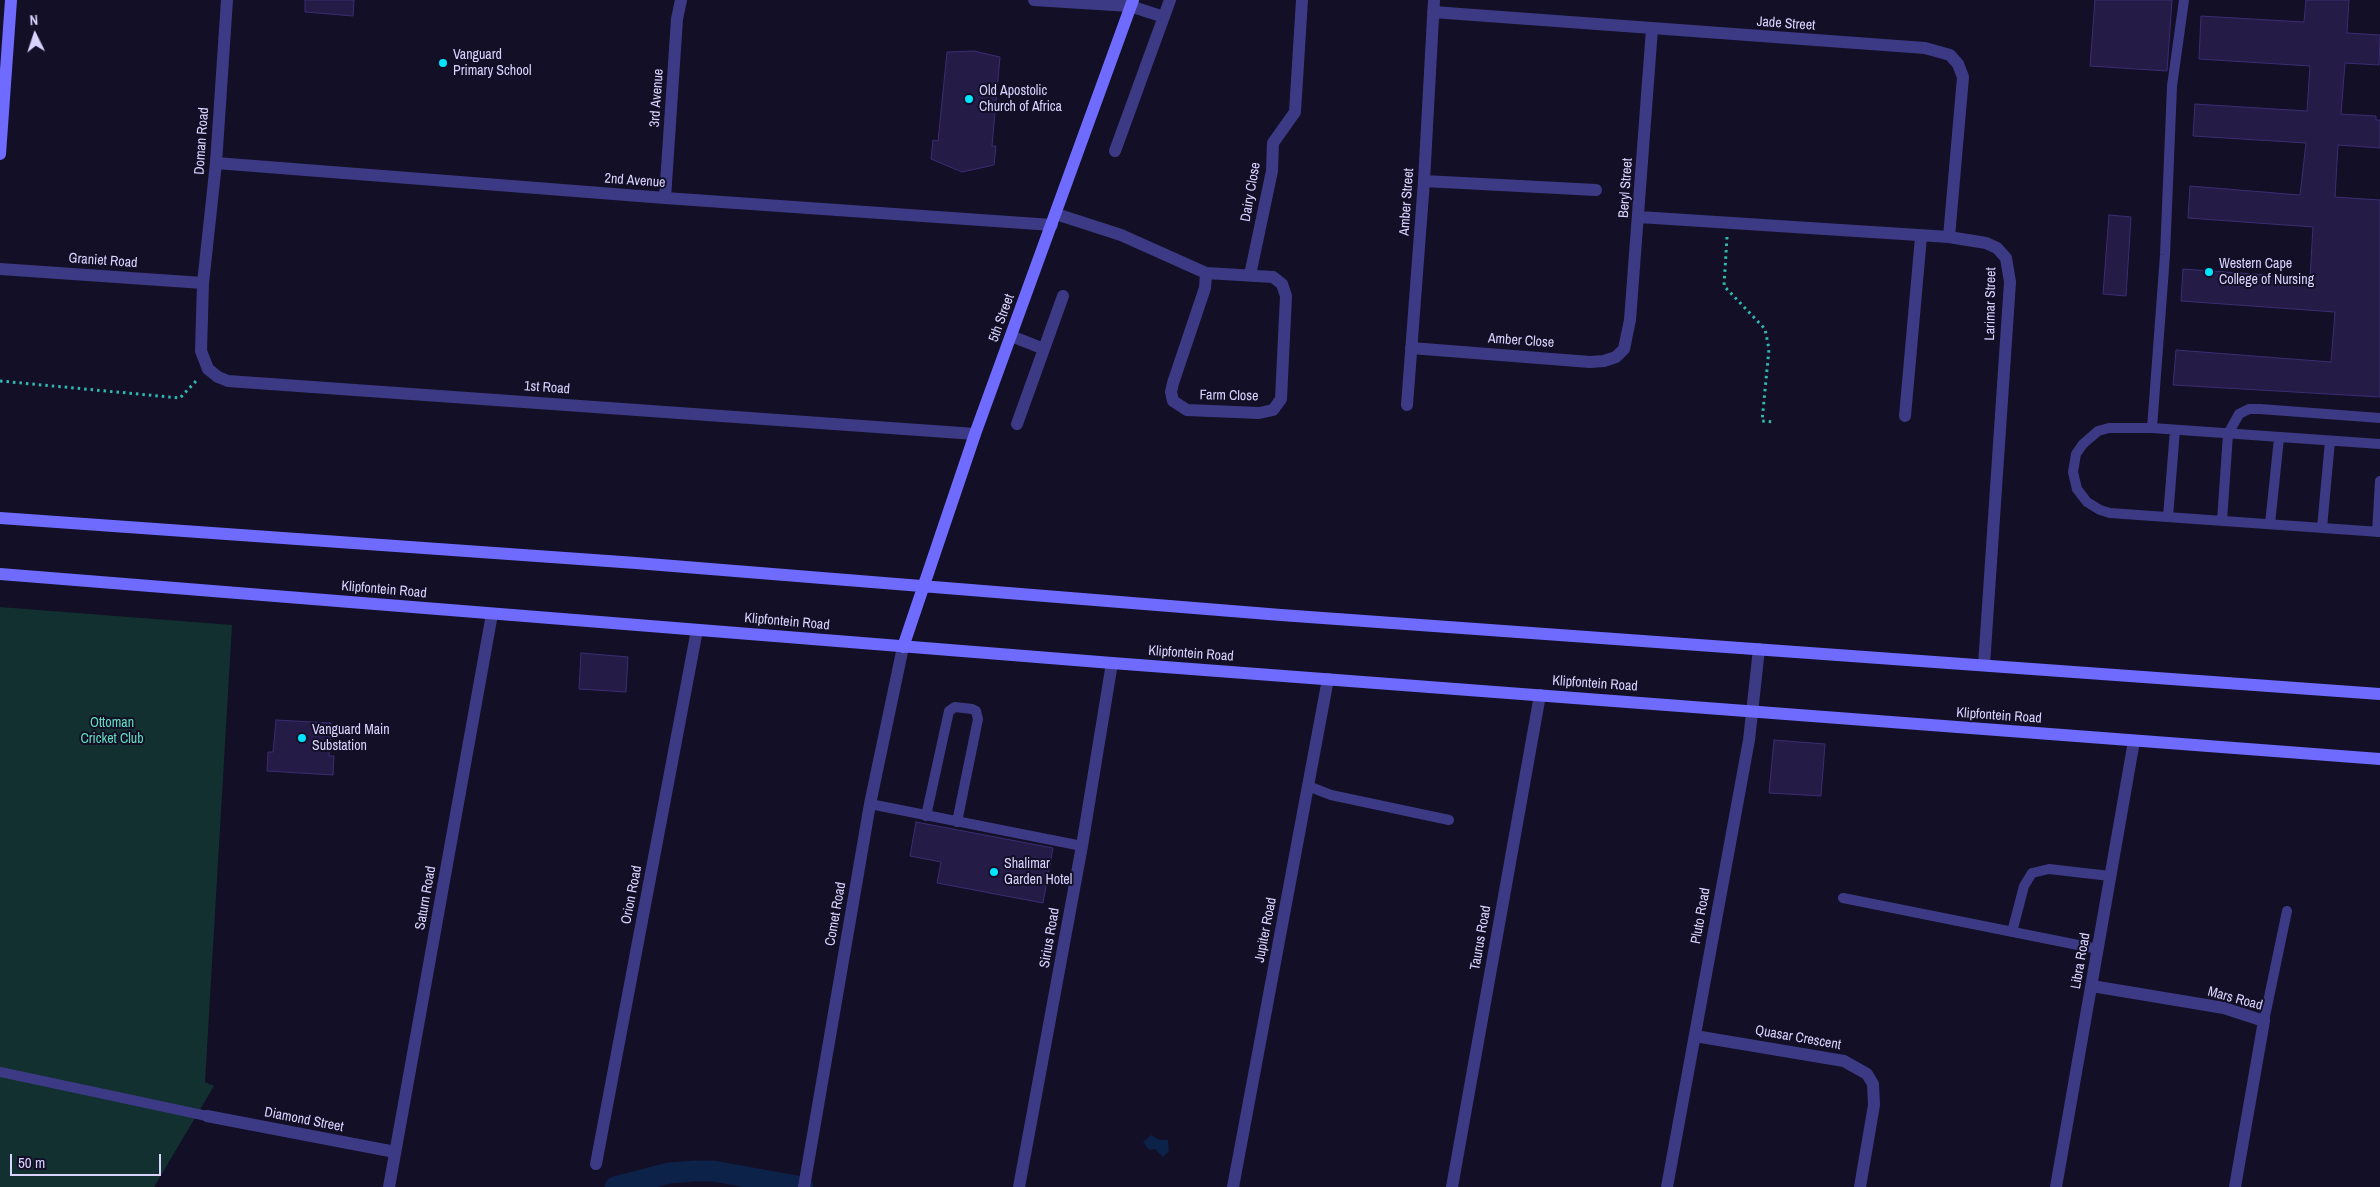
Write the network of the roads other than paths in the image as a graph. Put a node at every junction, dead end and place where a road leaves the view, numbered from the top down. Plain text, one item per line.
1 (11, 0) edge
2 (227, 0) edge
3 (681, 0) edge
4 (1034, 0) edge
5 (1170, 0) edge
6 (1302, 0) edge
7 (2184, 0) edge
8 (1132, 3) edge
9 (1433, 6) edge
10 (1164, 17) junction
11 (1652, 29) junction
12 (1115, 151) dead end
13 (0, 154) edge
14 (216, 163) junction
15 (1424, 181) junction
16 (1596, 190) dead end
17 (665, 198) junction
18 (1639, 217) junction
19 (1054, 219) junction
20 (1921, 236) junction
21 (1950, 237) junction
22 (0, 269) edge
23 (1206, 273) junction
24 (1250, 275) junction
25 (204, 283) junction
26 (1064, 296) dead end
27 (1011, 336) junction
28 (1412, 348) junction
29 (1044, 349) junction
30 (1624, 349) joint
31 (1407, 405) dead end
32 (1905, 416) dead end
33 (2380, 418) edge
34 (1017, 424) dead end
35 (2152, 428) junction
36 (2175, 430) junction
37 (975, 434) junction
38 (2228, 434) junction
39 (2279, 438) junction
40 (2330, 441) junction
41 (2380, 444) edge
42 (2380, 481) edge
43 (2168, 517) junction
44 (0, 518) edge
45 (2222, 521) junction
46 (2270, 524) junction
47 (2322, 528) junction
48 (2378, 532) edge
49 (0, 574) edge
50 (924, 588) junction
51 (492, 614) junction
52 (697, 630) junction
53 (903, 646) junction
54 (1759, 649) junction
55 (1112, 664) junction
56 (1984, 664) junction
57 (1328, 679) junction
58 (2380, 694) edge
59 (1540, 695) junction
60 (1753, 711) junction
61 (2134, 741) junction
62 (2380, 759) edge
63 (1308, 786) junction
64 (870, 804) junction
65 (926, 816) junction
66 (1449, 820) dead end
67 (957, 822) junction
68 (1082, 846) junction
69 (2110, 876) junction
70 (1843, 898) dead end
71 (2287, 911) dead end
72 (2012, 932) junction
73 (2098, 949) junction
74 (2092, 986) junction
75 (2264, 1021) junction
76 (1695, 1036) junction
77 (0, 1072) edge
78 (207, 1116) joint
79 (395, 1152) junction
80 (596, 1164) dead end
81 (389, 1187) edge
82 (804, 1187) edge
83 (1020, 1187) edge
84 (1233, 1187) edge
85 (1452, 1187) edge
86 (1667, 1187) edge
87 (1860, 1187) edge
88 (2056, 1187) edge
89 (2235, 1187) edge

1 - 13 main road
2 - 14 street, Doman Road
3 - 17 street, 3rd Avenue
4 - 8 street
5 - 10 street
6 - 24 street, Dairy Close
7 - 35 lane
8 - 10 street
8 - 19 main road, 5th Street
9 - 11 street, Jade Street
9 - 15 street, Amber Street
10 - 12 street
11 - 18 street, Beryl Street
11 - 21 street, Jade Street
14 - 17 street, 2nd Avenue
14 - 25 street, Doman Road
15 - 16 street
15 - 28 street, Amber Street
17 - 19 street, 2nd Avenue
18 - 20 street, Larimar Street
18 - 30 street, Beryl Street
19 - 23 street, Farm Close
19 - 27 main road, 5th Street
20 - 21 street, Larimar Street
20 - 32 street
21 - 56 street, Larimar Street
22 - 25 street, Graniet Road
23 - 24 street, Farm Close
23 - 24 street, Farm Close
25 - 37 street, 1st Road
26 - 29 street
27 - 29 street
27 - 37 main road, 5th Street
28 - 30 street, Amber Close
28 - 31 street, Amber Street
29 - 34 street
33 - 38 lane
35 - 36 lane
35 - 43 lane
36 - 38 lane
36 - 43 lane
37 - 50 main road, 5th Street
38 - 39 lane
38 - 45 lane
39 - 40 lane
39 - 46 lane
40 - 41 lane
40 - 47 lane
42 - 48 lane
43 - 45 lane
44 - 50 main road
45 - 46 lane
46 - 47 lane
47 - 48 lane
49 - 51 main road, Klipfontein Road
50 - 53 main road, 5th Street
50 - 54 main road
51 - 52 main road, Klipfontein Road
51 - 79 street, Saturn Road
52 - 53 main road, Klipfontein Road
52 - 80 street, Orion Road
53 - 55 main road, Klipfontein Road
53 - 64 street, Comet Road
54 - 56 main road
54 - 60 street, Pluto Road
55 - 57 main road, Klipfontein Road
55 - 68 street, Sirius Road
56 - 58 main road
57 - 59 main road, Klipfontein Road
57 - 63 street, Jupiter Road
59 - 60 main road, Klipfontein Road
59 - 85 street, Taurus Road
60 - 61 main road, Klipfontein Road
60 - 76 street, Pluto Road
61 - 62 main road, Klipfontein Road
61 - 69 street, Libra Road
63 - 66 lane
63 - 84 street, Jupiter Road
64 - 65 lane
64 - 82 street, Comet Road
65 - 67 lane
65 - 67 lane
67 - 68 lane
68 - 83 street, Sirius Road
69 - 72 lane
69 - 73 street, Libra Road
70 - 72 lane
71 - 75 lane
72 - 73 lane
73 - 74 street, Libra Road
74 - 75 street, Mars Road
74 - 88 street, Libra Road
75 - 89 street, Mars Road
76 - 86 street, Pluto Road
76 - 87 street, Quasar Crescent
77 - 78 lane
78 - 79 street, Diamond Street
79 - 81 street, Saturn Road

